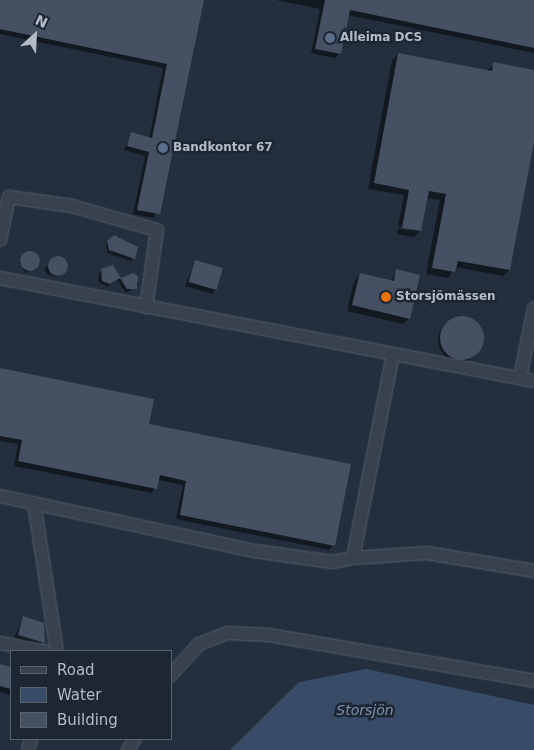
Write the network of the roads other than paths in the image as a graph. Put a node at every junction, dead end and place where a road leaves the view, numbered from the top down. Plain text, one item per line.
1 (0, 240) edge
2 (0, 278) edge
3 (146, 307) junction
4 (534, 308) edge
5 (393, 355) junction
6 (520, 378) junction
7 (534, 381) edge
8 (0, 496) edge
9 (34, 502) junction
10 (352, 558) junction
11 (534, 571) edge
12 (0, 643) edge
13 (38, 650) edge
14 (57, 650) edge
15 (172, 674) edge
16 (534, 681) edge

1 - 3 street
2 - 3 street
3 - 5 street
4 - 6 street
5 - 6 street
5 - 10 street
6 - 7 street
8 - 9 street
9 - 10 street
9 - 14 street
10 - 11 street
12 - 13 street
15 - 16 street

